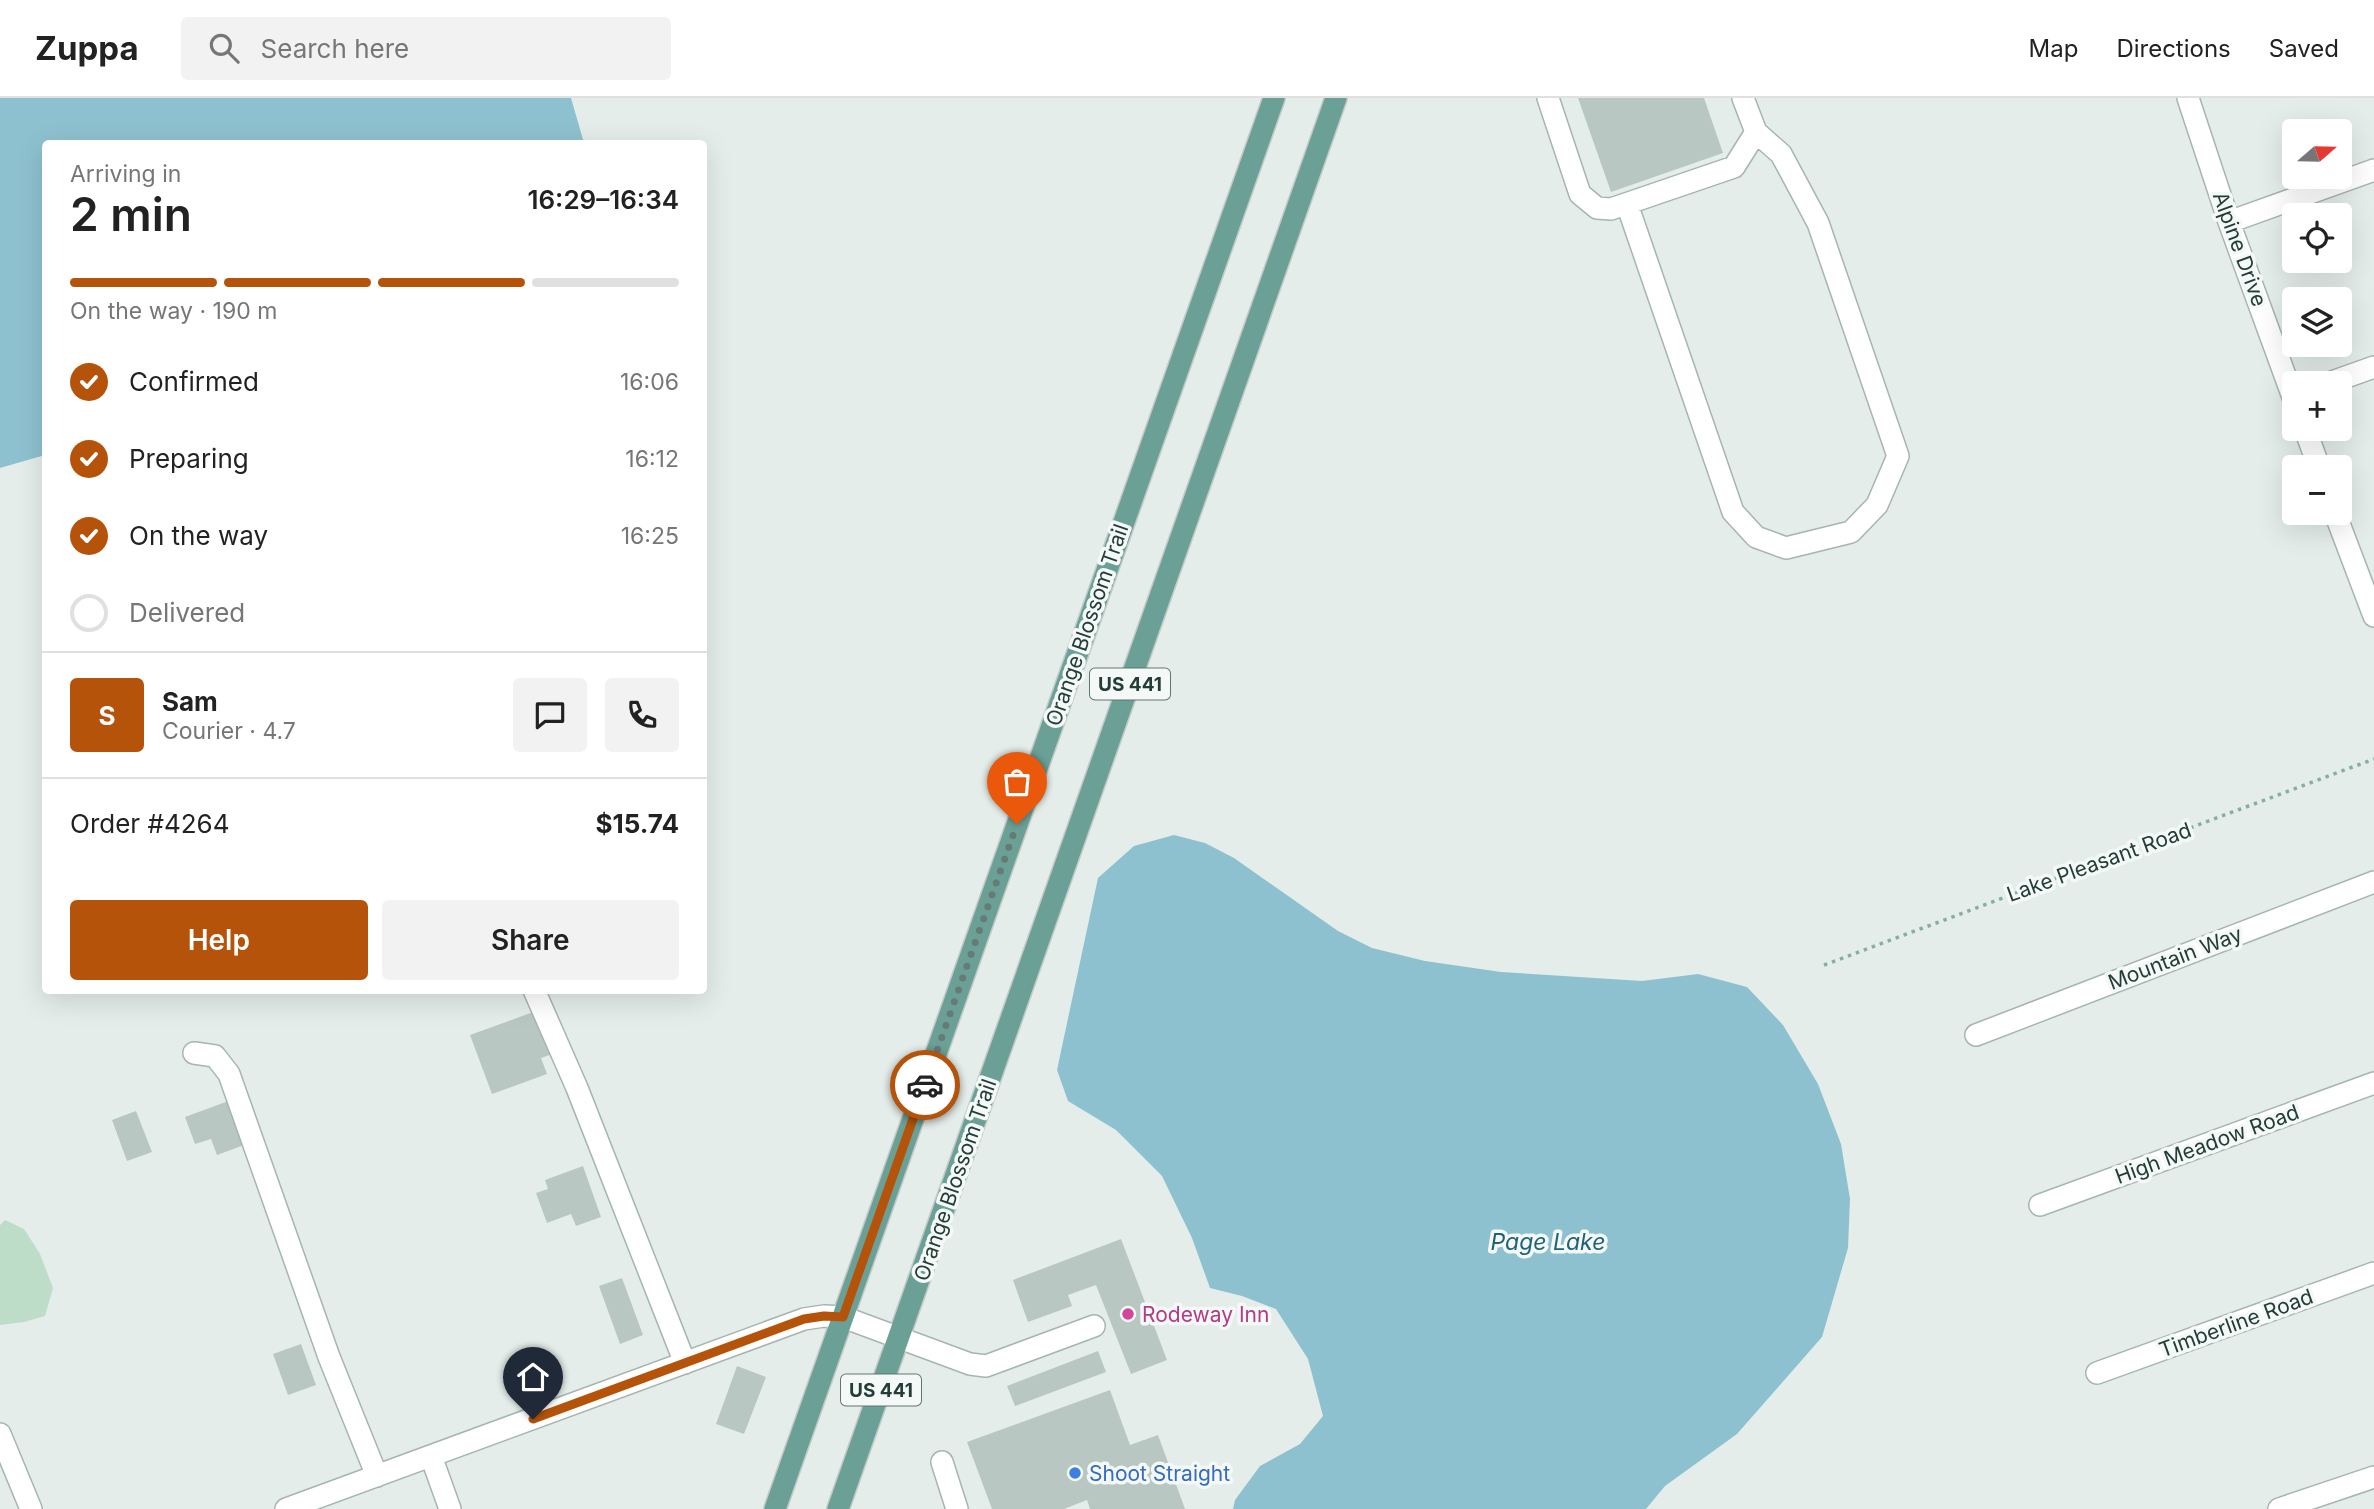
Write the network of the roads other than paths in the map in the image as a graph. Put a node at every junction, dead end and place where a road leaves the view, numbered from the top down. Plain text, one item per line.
1 (1274, 98) edge
2 (1336, 98) edge
3 (1548, 98) edge
4 (1743, 98) edge
5 (2188, 98) edge
6 (1756, 132) junction
7 (2374, 170) edge
8 (1627, 204) junction
9 (2229, 222) junction
10 (2374, 367) edge
11 (2284, 371) edge
12 (2352, 375) edge
13 (2342, 525) edge
14 (2365, 568) edge
15 (2374, 616) edge
16 (2374, 882) edge
17 (536, 994) edge
18 (1976, 1035) dead end
19 (194, 1053) dead end
20 (2374, 1083) edge
21 (2040, 1205) dead end
22 (2374, 1273) edge
23 (843, 1317) junction
24 (1094, 1326) dead end
25 (899, 1338) junction
26 (685, 1363) junction
27 (2097, 1373) dead end
28 (0, 1434) edge
29 (431, 1456) junction
30 (942, 1462) dead end
31 (377, 1476) junction
32 (2374, 1477) edge
33 (32, 1509) edge
34 (286, 1509) edge
35 (450, 1509) edge
36 (775, 1509) edge
37 (838, 1509) edge
38 (957, 1509) edge
39 (2279, 1509) edge

1 - 23 main road, Orange Blossom Trail / US 441
2 - 25 main road, Orange Blossom Trail / US 441
3 - 8 street
4 - 6 street
5 - 9 street, Alpine Drive
6 - 8 street
6 - 8 street
7 - 9 street
9 - 11 street, Alpine Drive
10 - 12 street
13 - 14 street
14 - 15 street
16 - 18 street, Mountain Way
17 - 26 street
19 - 31 street
20 - 21 street, High Meadow Road
22 - 27 street, Timberline Road
23 - 25 street
23 - 26 street
23 - 36 main road, Orange Blossom Trail / US 441
24 - 25 street
25 - 37 main road, Orange Blossom Trail / US 441
26 - 29 street
28 - 33 street
29 - 31 street
29 - 35 street
30 - 38 street
31 - 34 street
32 - 39 street

